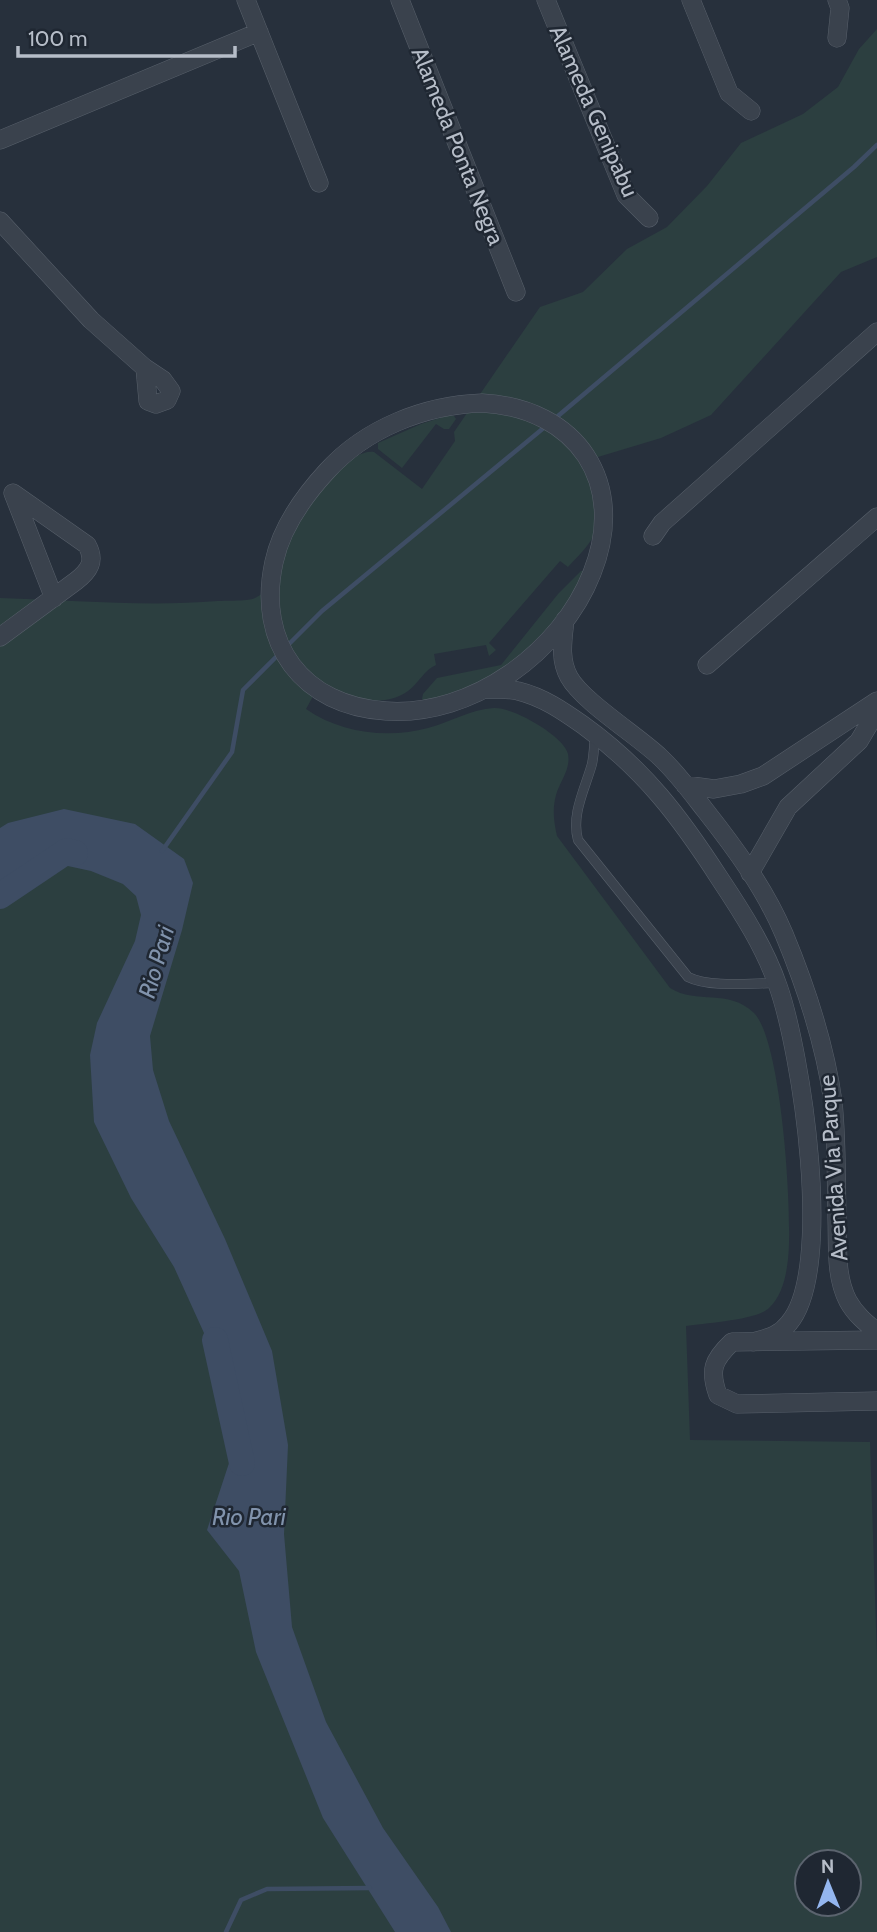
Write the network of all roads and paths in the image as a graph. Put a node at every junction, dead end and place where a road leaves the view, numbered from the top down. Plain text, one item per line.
1 (246, 0) edge
2 (400, 0) edge
3 (545, 0) edge
4 (691, 0) edge
5 (837, 0) edge
6 (259, 32) junction
7 (837, 38) dead end
8 (751, 111) dead end
9 (0, 140) edge
10 (318, 183) dead end
11 (649, 218) dead end
12 (0, 221) edge
13 (516, 292) dead end
14 (877, 332) edge
15 (145, 368) dead end
16 (7, 487) edge
17 (877, 517) edge
18 (653, 536) dead end
19 (54, 598) junction
20 (565, 620) junction
21 (0, 637) edge
22 (707, 665) dead end
23 (483, 689) junction
24 (877, 701) edge
25 (877, 710) edge
26 (596, 734) junction
27 (685, 785) junction
28 (750, 873) junction
29 (778, 984) junction
30 (877, 1332) edge
31 (877, 1340) edge
32 (753, 1342) junction
33 (877, 1401) edge

1 - 6 street
2 - 13 street, Alameda Ponta Negra
3 - 11 street, Alameda Genipabu
4 - 8 street
5 - 7 street
6 - 9 street
6 - 10 street
12 - 15 street
14 - 18 street
16 - 19 street
16 - 19 street
17 - 22 street
19 - 21 street
20 - 23 street, Avenida Via Parque
20 - 23 street, Avenida Via Parque
20 - 27 street, Avenida Via Parque
23 - 26 street, Avenida Via Parque
24 - 27 street
25 - 28 street
26 - 29 street, Avenida Via Parque
26 - 29 lane
27 - 28 street, Avenida Via Parque
28 - 30 street, Avenida Via Parque
29 - 32 street, Avenida Via Parque
31 - 32 street
32 - 33 street

